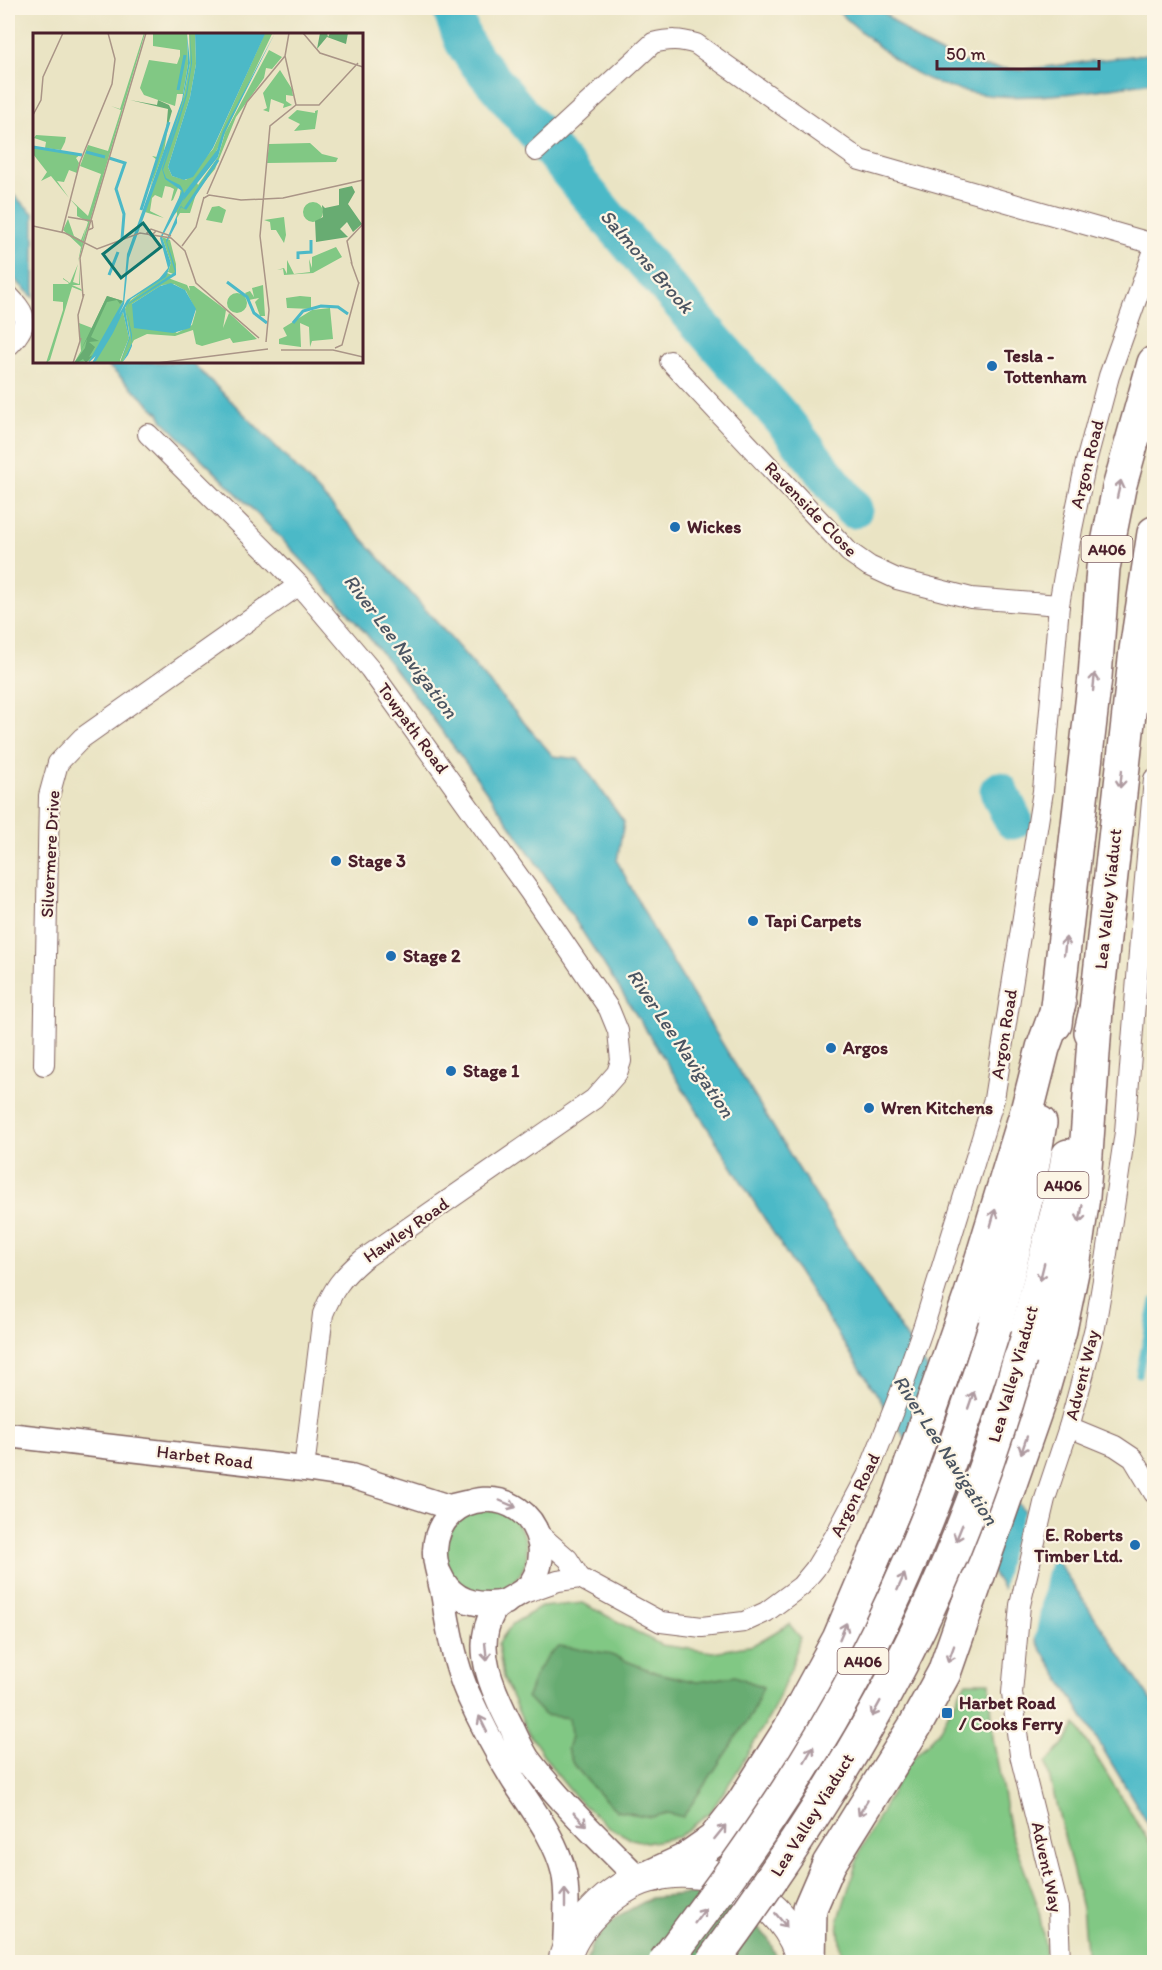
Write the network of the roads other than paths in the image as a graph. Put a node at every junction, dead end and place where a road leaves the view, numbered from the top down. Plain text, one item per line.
1 (536, 151) dead end
2 (1155, 244) edge
3 (1155, 250) edge
4 (8, 295) edge
5 (8, 346) edge
6 (670, 362) dead end
7 (1155, 363) edge
8 (148, 434) dead end
9 (1155, 533) edge
10 (299, 585) junction
11 (1059, 605) junction
12 (1155, 779) edge
13 (1059, 1004) junction
14 (1095, 1010) junction
15 (621, 1061) joint
16 (44, 1065) dead end
17 (1069, 1427) junction
18 (8, 1435) edge
19 (304, 1468) junction
20 (400, 1491) junction
21 (1155, 1493) edge
22 (466, 1503) junction
23 (538, 1533) junction
24 (435, 1555) junction
25 (580, 1578) junction
26 (513, 1598) junction
27 (647, 1877) junction
28 (564, 1959) edge
29 (665, 1962) edge
30 (712, 1962) edge
31 (803, 1962) edge
32 (809, 1962) edge
33 (1060, 1962) edge

1 - 2 street
3 - 11 street, Argon Road
4 - 5 street
6 - 11 street, Ravenside Close
13 -> 7 highway, Lea Valley Viaduct / A406
8 - 10 street, Towpath Road
9 -> 14 highway, Lea Valley Viaduct / A406
10 - 15 street, Towpath Road
10 - 16 street, Silvermere Drive
11 - 25 street, Argon Road
12 - 17 street, Advent Way
27 -> 13 highway
29 -> 13 highway, Lea Valley Viaduct / A406, bridge
14 -> 30 highway, Lea Valley Viaduct / A406, bridge
14 -> 32 highway
15 - 19 street, Hawley Road
17 - 21 street
17 - 33 street, Advent Way
18 - 19 street, Harbet Road
19 - 20 street, Harbet Road
20 - 22 street, Harbet Road
20 - 24 street
22 -> 23 street
22 - 24 street
23 - 25 street, Argon Road
23 - 26 street
24 - 26 street
28 -> 24 street
25 - 26 street
26 -> 27 street
27 - 28 main road
27 -> 31 main road

